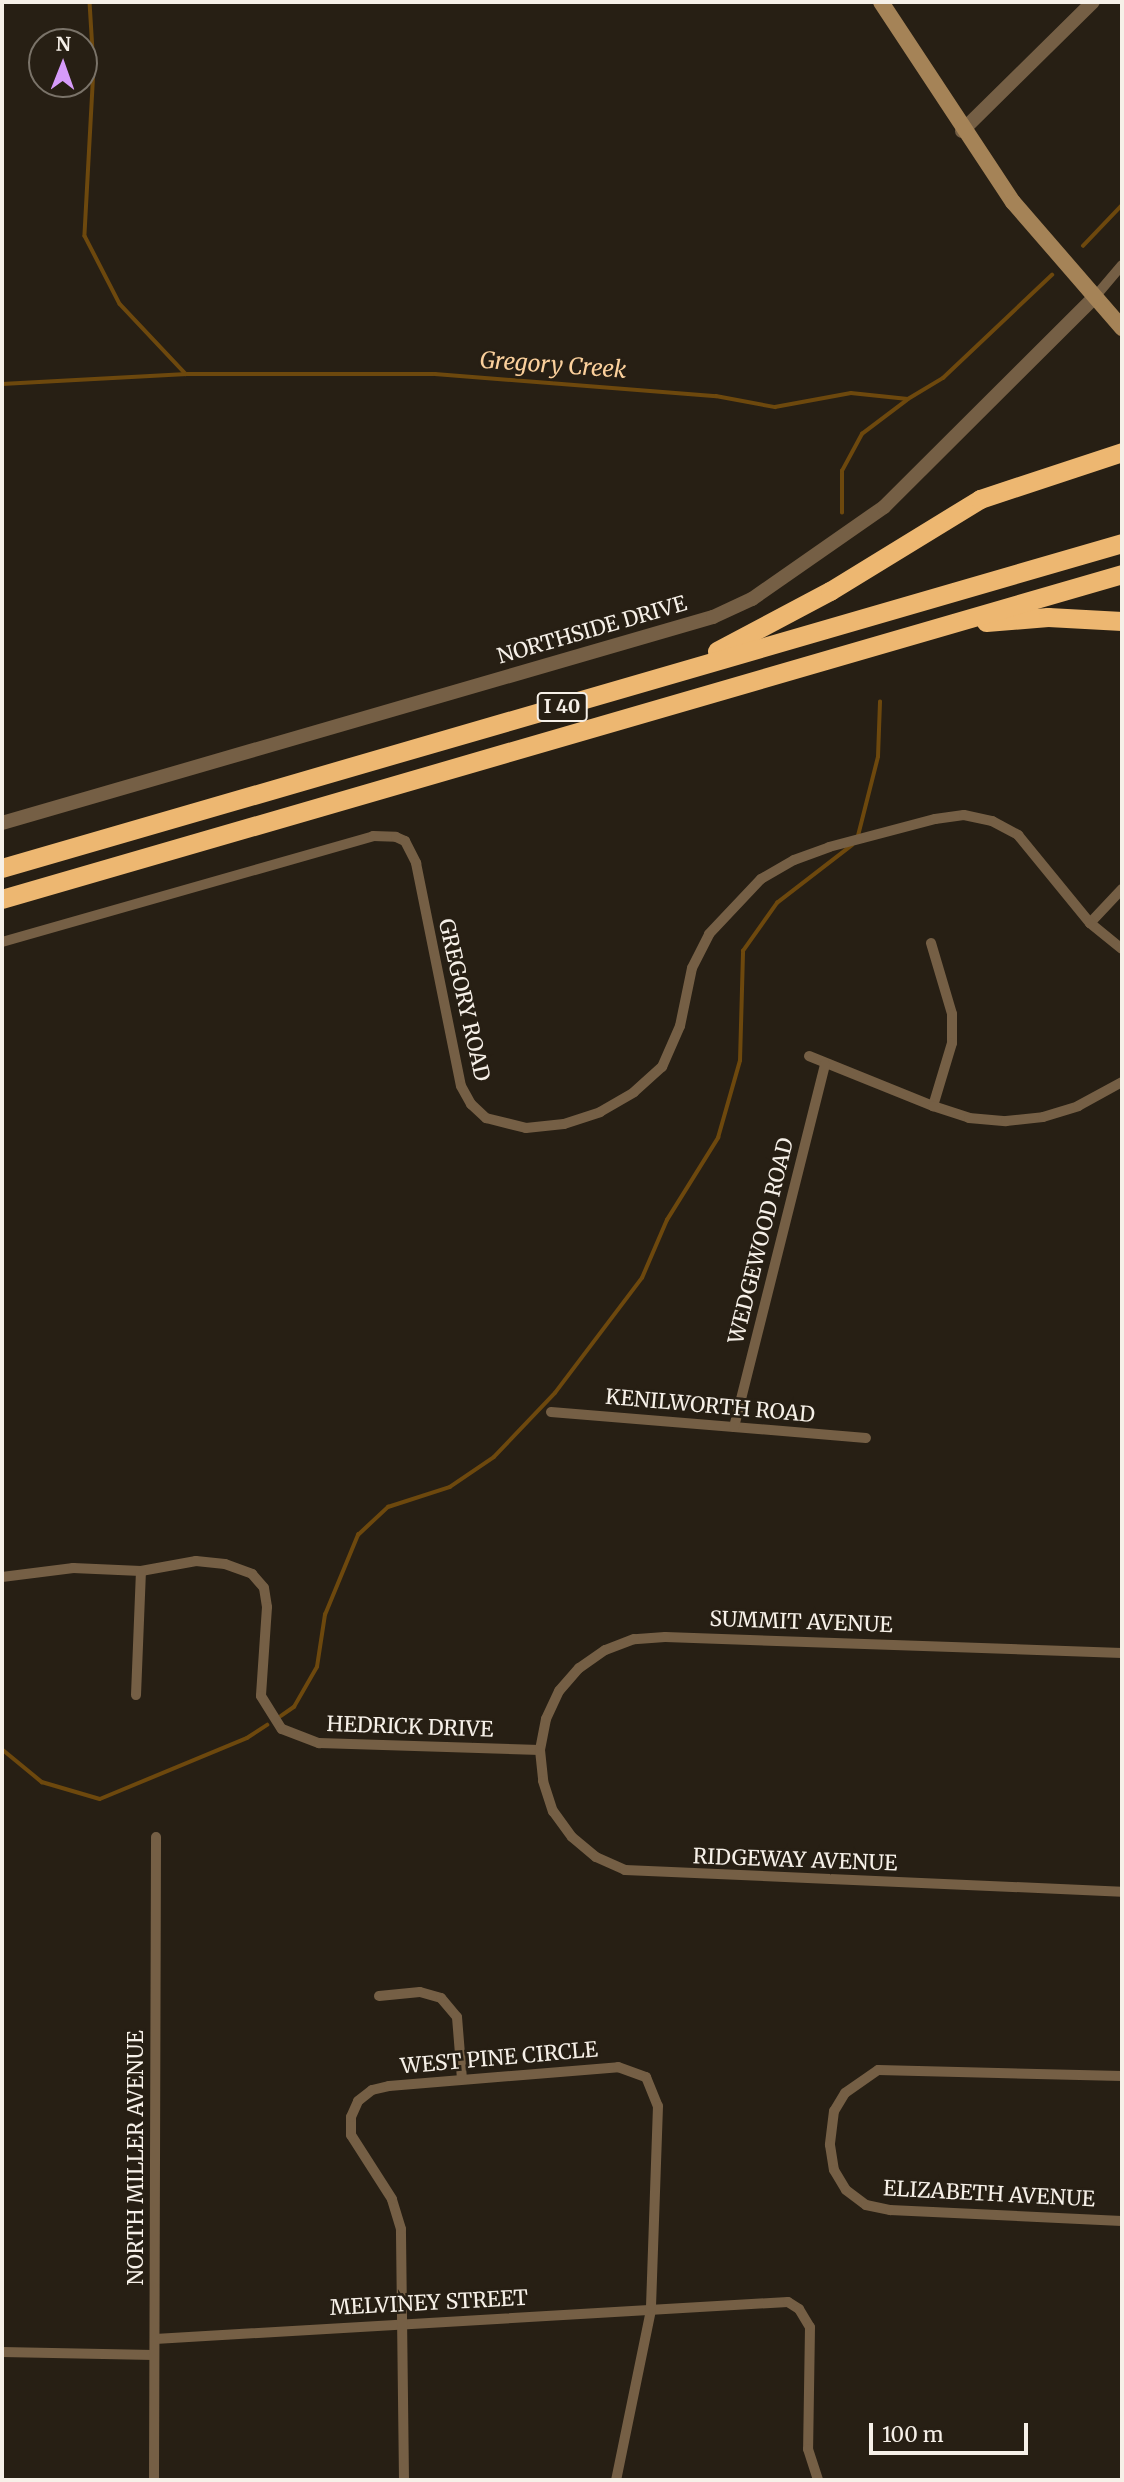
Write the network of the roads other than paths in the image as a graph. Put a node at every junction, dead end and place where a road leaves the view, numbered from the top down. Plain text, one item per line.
1 (881, 2) edge
2 (1093, 2) edge
3 (962, 131) junction
4 (1122, 265) edge
5 (1094, 298) junction
6 (1122, 328) edge
7 (1122, 452) edge
8 (1122, 543) edge
9 (1122, 574) edge
10 (1122, 621) edge
11 (916, 634) junction
12 (588, 699) junction
13 (2, 823) edge
14 (2, 868) edge
15 (1122, 889) edge
16 (2, 899) edge
17 (1090, 923) junction
18 (2, 942) edge
19 (931, 943) dead end
20 (1122, 949) edge
21 (809, 1056) dead end
22 (825, 1064) junction
23 (1122, 1082) edge
24 (933, 1107) junction
25 (551, 1412) dead end
26 (734, 1427) junction
27 (866, 1438) dead end
28 (141, 1572) junction
29 (2, 1577) edge
30 (1122, 1653) edge
31 (136, 1695) dead end
32 (540, 1750) junction
33 (156, 1837) dead end
34 (1122, 1892) edge
35 (379, 1996) dead end
36 (1122, 2076) edge
37 (462, 2079) junction
38 (1122, 2221) edge
39 (651, 2310) junction
40 (402, 2322) junction
41 (155, 2339) junction
42 (2, 2352) edge
43 (154, 2355) junction
44 (154, 2480) edge
45 (404, 2480) edge
46 (616, 2480) edge
47 (818, 2480) edge

1 - 3 main road
2 - 3 street
3 - 5 main road
4 - 5 street
5 - 6 main road
5 - 13 street, NORTHSIDE DRIVE
7 - 12 highway
8 - 12 highway, I 40
9 - 11 highway, I 40
10 - 11 highway
11 - 16 highway, I 40
12 - 14 highway, I 40
15 - 17 street
17 - 18 street, GREGORY ROAD
17 - 20 street, GREGORY ROAD
19 - 24 street
21 - 22 street
22 - 24 street
22 - 26 street, WEDGEWOOD ROAD
23 - 24 street
25 - 26 street, KENILWORTH ROAD
26 - 27 street, KENILWORTH ROAD
28 - 29 street, HEDRICK DRIVE
28 - 31 street
28 - 32 street, HEDRICK DRIVE
30 - 32 street, SUMMIT AVENUE
32 - 34 street, RIDGEWAY AVENUE
33 - 41 street, NORTH MILLER AVENUE
35 - 37 street
36 - 38 street, ELIZABETH AVENUE
37 - 39 street, WEST PINE CIRCLE
37 - 40 street, WEST PINE CIRCLE
39 - 40 street, MELVINEY STREET
39 - 46 street, WEST PINE CIRCLE
39 - 47 street, MELVINEY STREET
40 - 41 street, MELVINEY STREET
40 - 45 street, WEST PINE CIRCLE
41 - 43 street, NORTH MILLER AVENUE
42 - 43 street
43 - 44 street, NORTH MILLER AVENUE

